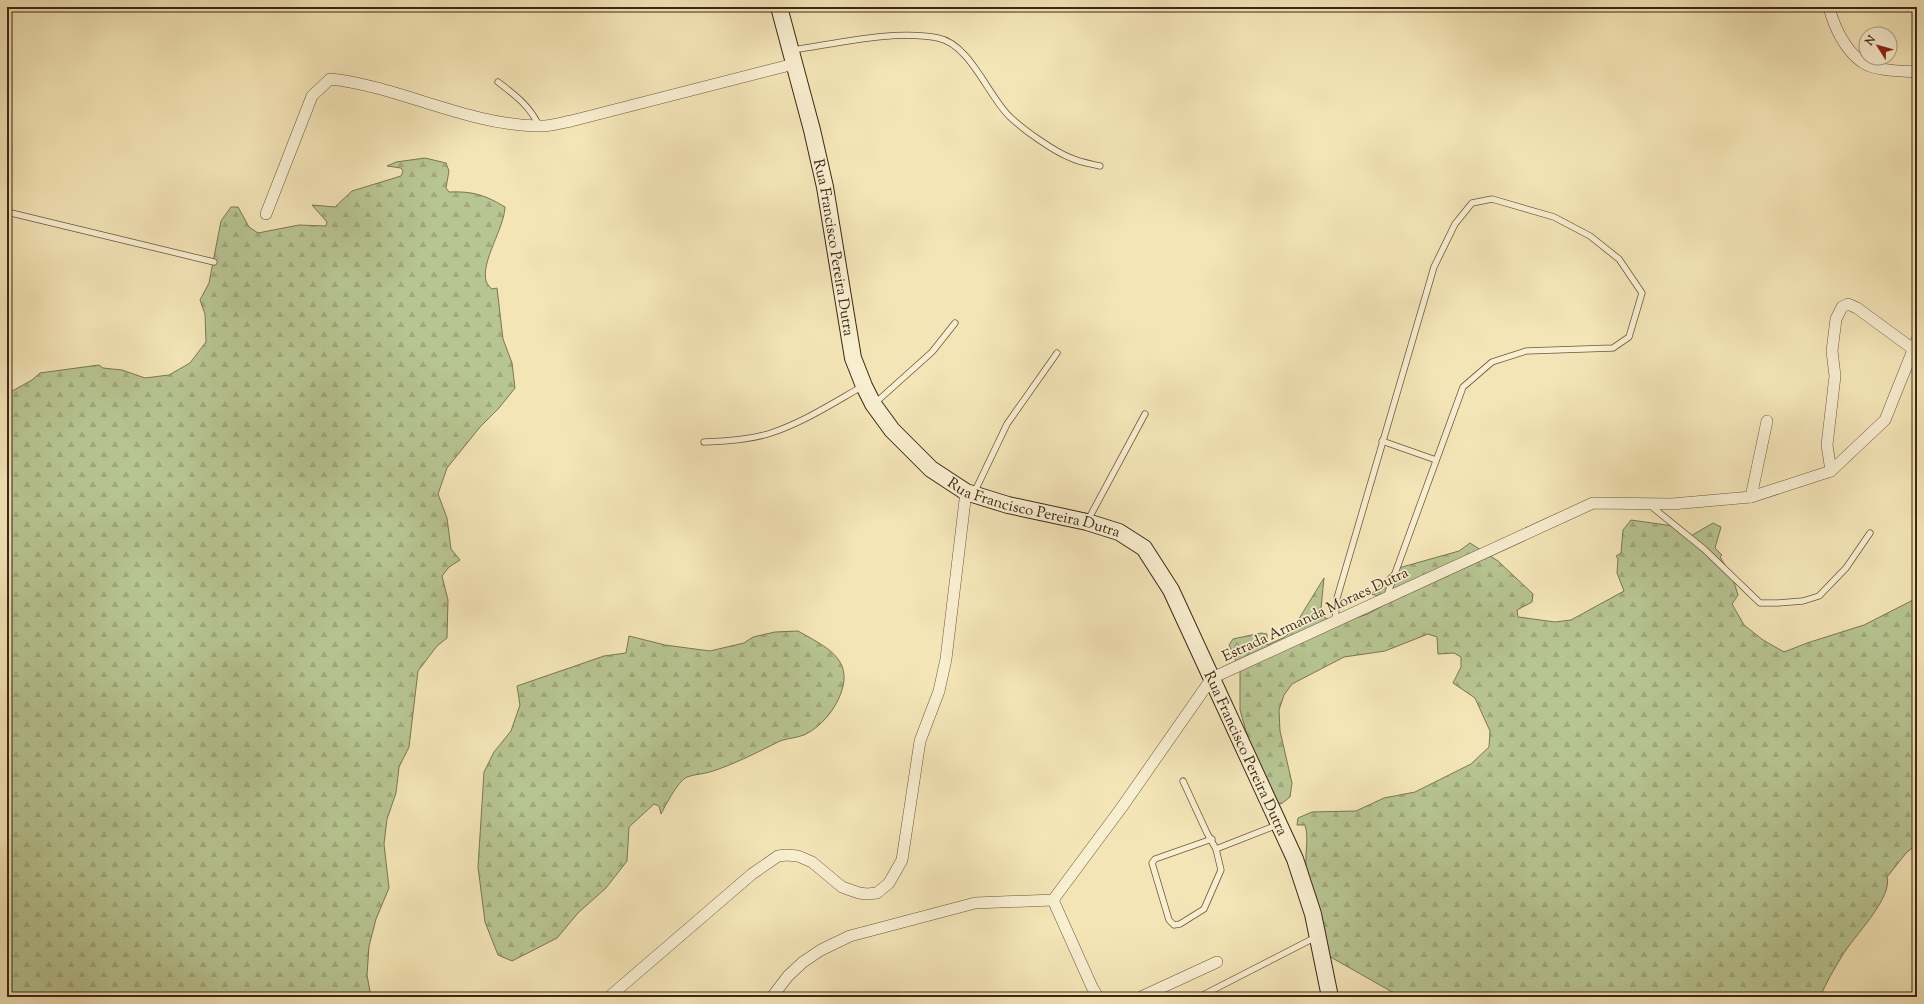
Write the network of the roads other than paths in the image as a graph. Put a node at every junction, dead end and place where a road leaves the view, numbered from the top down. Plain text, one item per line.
1 (779, 7) edge
2 (1829, 7) edge
3 (792, 57) junction
4 (1917, 72) edge
5 (498, 82) dead end
6 (540, 127) junction
7 (1100, 166) dead end
8 (7, 212) edge
9 (266, 214) dead end
10 (214, 262) dead end
11 (955, 323) dead end
12 (1915, 345) edge
13 (1057, 353) dead end
14 (864, 386) junction
15 (873, 404) junction
16 (1145, 414) dead end
17 (1767, 420) dead end
18 (1382, 441) junction
19 (704, 442) dead end
20 (1436, 460) junction
21 (1831, 471) junction
22 (970, 493) junction
23 (1750, 497) junction
24 (1650, 504) junction
25 (1087, 522) junction
26 (1870, 533) dead end
27 (1386, 598) junction
28 (1335, 622) junction
29 (1212, 678) junction
30 (1182, 781) dead end
31 (1279, 824) junction
32 (1212, 838) junction
33 (1216, 849) junction
34 (1053, 900) junction
35 (1318, 936) junction
36 (1217, 962) dead end
37 (609, 997) edge
38 (772, 997) edge
39 (1098, 997) edge
40 (1141, 997) edge
41 (1198, 997) edge
42 (1330, 997) edge

1 - 3 main road, Rua Francisco Pereira Dutra
2 - 4 street
3 - 6 street
3 - 7 lane
3 - 14 main road, Rua Francisco Pereira Dutra
5 - 6 lane
6 - 9 street
8 - 10 lane
11 - 15 lane
12 - 21 street, Estrada Armanda Moraes Dutra
12 - 21 street
13 - 22 lane
14 - 15 main road, Rua Francisco Pereira Dutra
14 - 19 lane
15 - 22 main road, Rua Francisco Pereira Dutra
16 - 25 lane
17 - 23 street
18 - 20 lane
18 - 20 lane
18 - 28 lane
20 - 27 lane
21 - 23 street, Estrada Armanda Moraes Dutra
22 - 25 main road, Rua Francisco Pereira Dutra
22 - 37 street
23 - 24 street, Estrada Armanda Moraes Dutra
24 - 26 lane
24 - 27 street, Estrada Armanda Moraes Dutra
25 - 29 main road, Rua Francisco Pereira Dutra
27 - 28 street, Estrada Armanda Moraes Dutra
28 - 29 street, Estrada Armanda Moraes Dutra
29 - 31 main road, Rua Francisco Pereira Dutra
29 - 34 street, Estrada Armanda Moraes Dutra
30 - 32 lane
31 - 33 lane
31 - 35 main road, Rua Francisco Pereira Dutra
32 - 33 lane
32 - 33 lane
34 - 38 street
34 - 39 street
35 - 41 lane
35 - 42 main road, Rua Francisco Pereira Dutra
36 - 40 street

